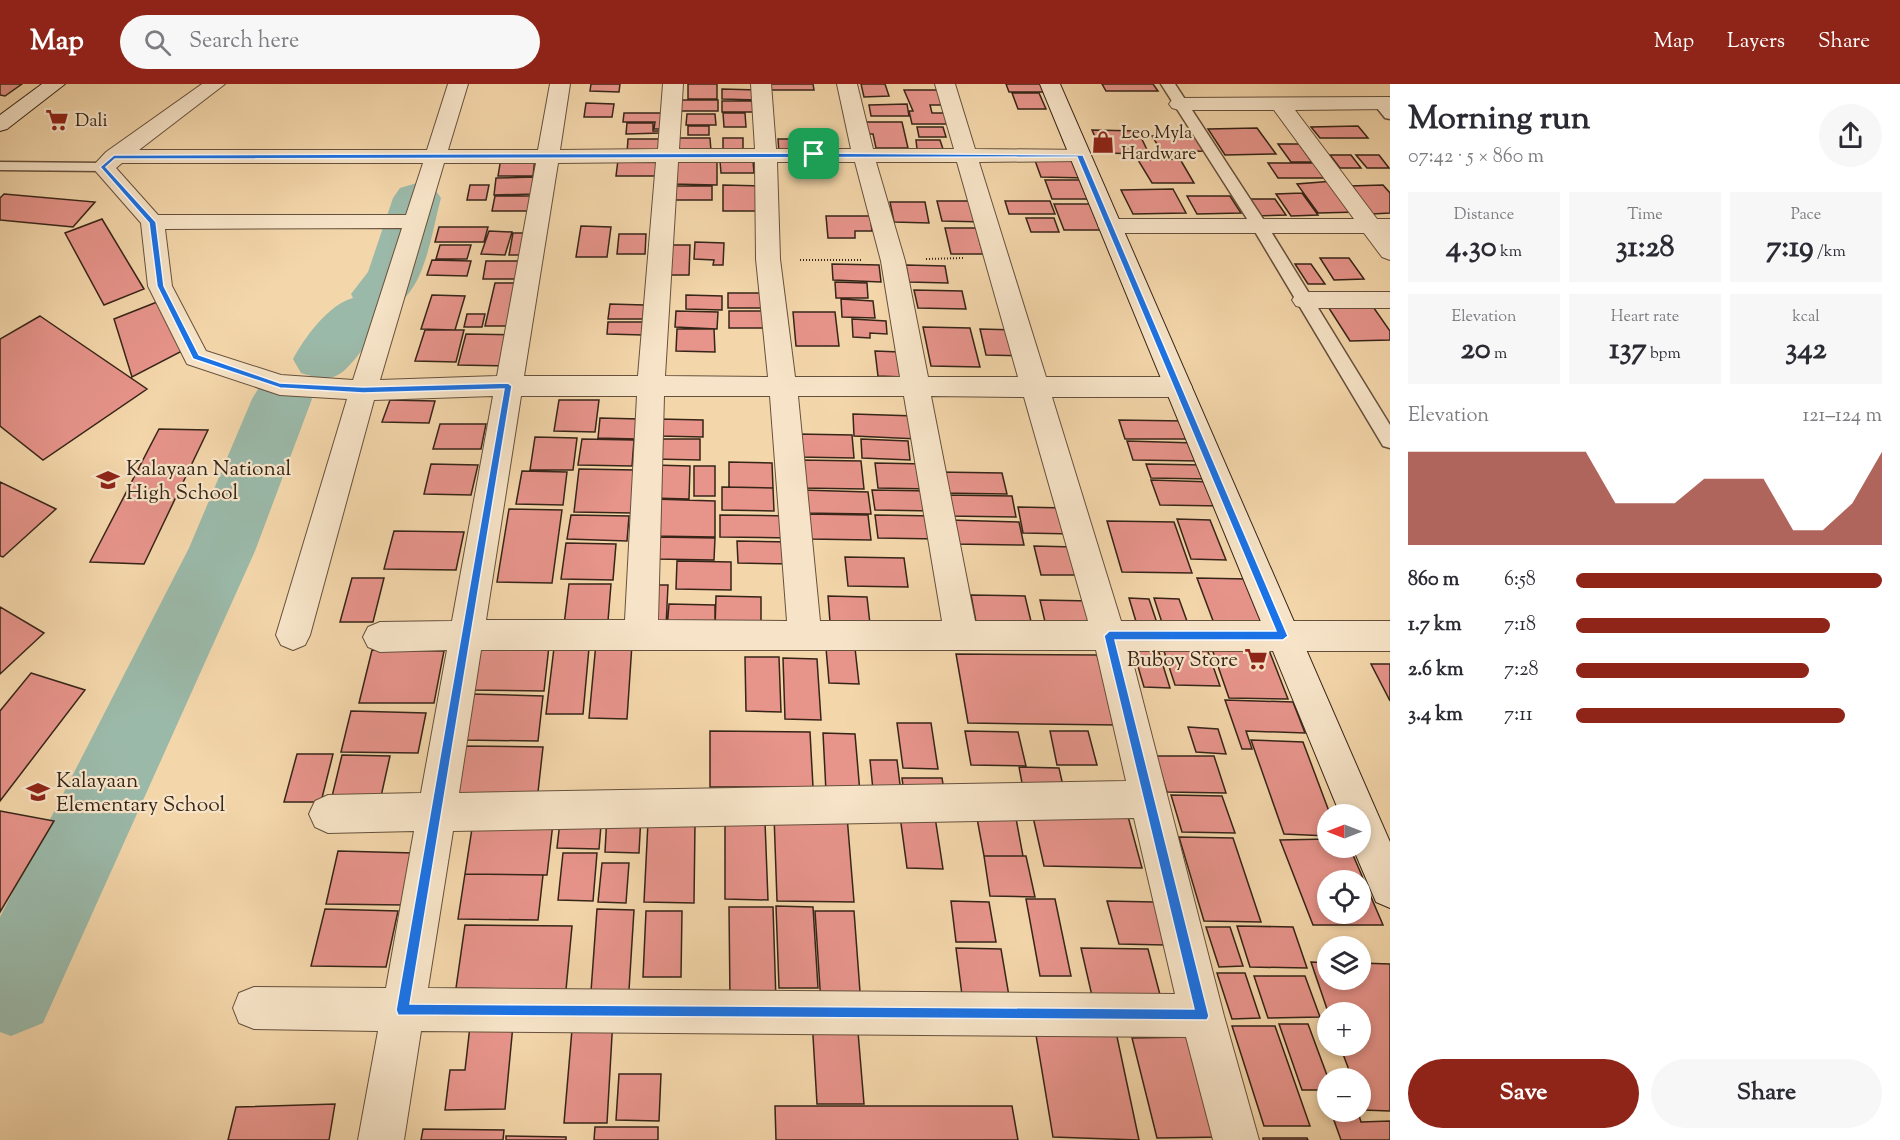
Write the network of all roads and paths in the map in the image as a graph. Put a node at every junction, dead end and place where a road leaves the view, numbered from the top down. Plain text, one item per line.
1 (55, 84) edge
2 (213, 84) edge
3 (458, 84) edge
4 (560, 84) edge
5 (673, 84) edge
6 (761, 84) edge
7 (847, 84) edge
8 (945, 84) edge
9 (1050, 84) edge
10 (1168, 84) edge
11 (1179, 104) junction
12 (1281, 105) junction
13 (1387, 107) edge
14 (0, 125) edge
15 (863, 153) junction
16 (966, 155) junction
17 (1080, 155) junction
18 (436, 156) junction
19 (766, 156) junction
20 (548, 157) junction
21 (669, 157) junction
22 (108, 162) junction
23 (0, 166) edge
24 (403, 220) dead end
25 (152, 222) junction
26 (1259, 225) junction
27 (1110, 226) junction
28 (1380, 226) edge
29 (1390, 252) edge
30 (1305, 300) junction
31 (1390, 300) edge
32 (508, 386) junction
33 (651, 386) junction
34 (783, 387) junction
35 (917, 387) junction
36 (1035, 387) junction
37 (1178, 387) junction
38 (363, 390) junction
39 (1390, 441) edge
40 (293, 635) dead end
41 (466, 635) junction
42 (641, 635) junction
43 (805, 635) junction
44 (961, 635) junction
45 (1109, 636) junction
46 (1283, 636) junction
47 (1390, 636) edge
48 (380, 637) dead end
49 (1148, 799) junction
50 (1355, 804) edge
51 (328, 814) dead end
52 (436, 814) junction
53 (1371, 844) edge
54 (1390, 888) edge
55 (254, 1008) dead end
56 (403, 1010) junction
57 (1202, 1016) junction
58 (381, 1140) edge
59 (1236, 1140) edge

1 - 14 street
2 - 22 street
3 - 18 street
4 - 20 street
5 - 21 street
6 - 19 street
7 - 15 street
8 - 16 street
9 - 17 street
10 - 11 lane
11 - 12 street
11 - 26 lane
12 - 13 street
12 - 28 street
15 - 16 street
15 - 19 street
15 - 35 street
16 - 17 street
16 - 36 street
17 - 27 street
18 - 20 street
18 - 22 street
18 - 38 street
19 - 21 street
19 - 34 street
20 - 21 street
20 - 32 street
21 - 33 street
22 - 23 lane
22 - 25 street
24 - 25 street
25 - 38 street
26 - 27 street
26 - 28 street
26 - 30 lane
27 - 37 street
28 - 29 street
30 - 31 street
30 - 39 lane
32 - 33 street
32 - 38 street
32 - 41 street
33 - 34 street
33 - 42 street
34 - 35 street
34 - 43 street
35 - 36 street
35 - 44 street
36 - 37 street
36 - 45 street
37 - 46 street
38 - 40 street
41 - 42 street
41 - 48 street
41 - 52 street
42 - 43 street
43 - 44 street
44 - 45 street
45 - 46 street
45 - 49 street
46 - 47 street
46 - 50 street
49 - 52 street
49 - 57 street
51 - 52 street
52 - 56 street
53 - 54 street
55 - 56 street
56 - 57 street
56 - 58 street
57 - 59 street

